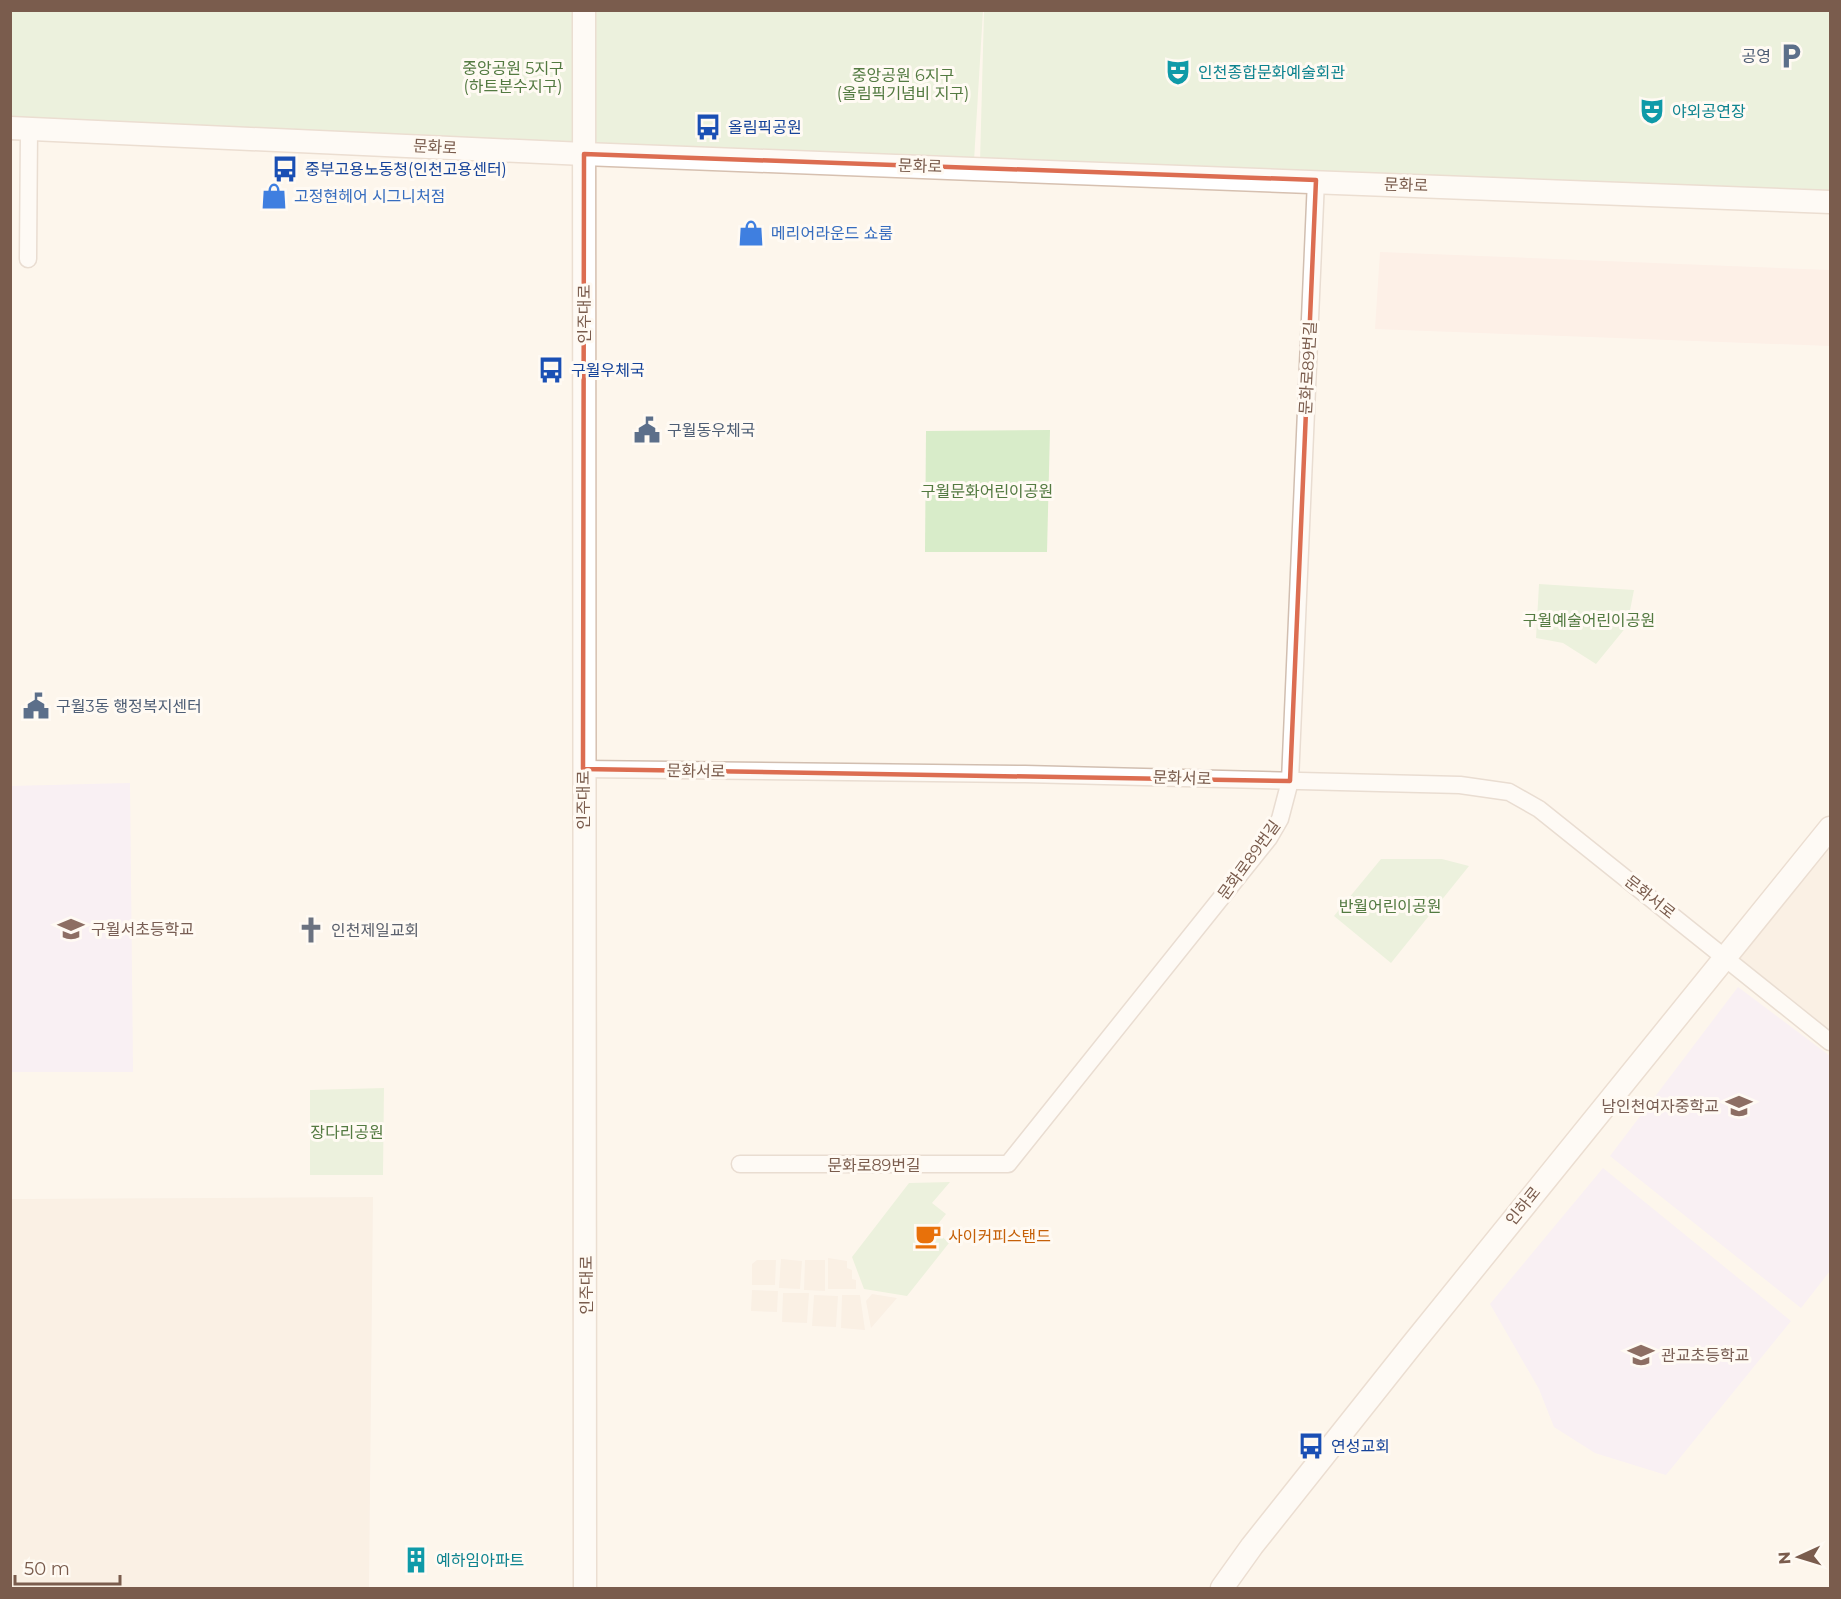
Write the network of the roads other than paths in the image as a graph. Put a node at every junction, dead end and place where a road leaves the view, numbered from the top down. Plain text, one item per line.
1 (584, 10) edge
2 (20, 128) edge
3 (584, 154) junction
4 (1316, 180) junction
5 (1830, 201) edge
6 (10, 206) edge
7 (28, 207) junction
8 (28, 259) dead end
9 (583, 769) junction
10 (1290, 781) junction
11 (1830, 828) edge
12 (1725, 955) junction
13 (1830, 1042) edge
14 (741, 1164) dead end
15 (585, 1588) edge
16 (1222, 1588) edge

1 - 3 main road, 인주대로
2 - 3 main road, 문화로
2 - 7 street
3 - 4 main road, 문화로
3 - 9 main road, 인주대로
4 - 5 main road, 문화로
4 - 10 street, 문화로89번길
6 - 7 street
7 - 8 street
9 - 10 street, 문화서로
9 - 15 main road, 인주대로
10 - 12 street, 문화서로
10 - 14 street, 문화로89번길
11 - 12 main road, 인하로
12 - 13 street, 문화서로
12 - 16 main road, 인하로

